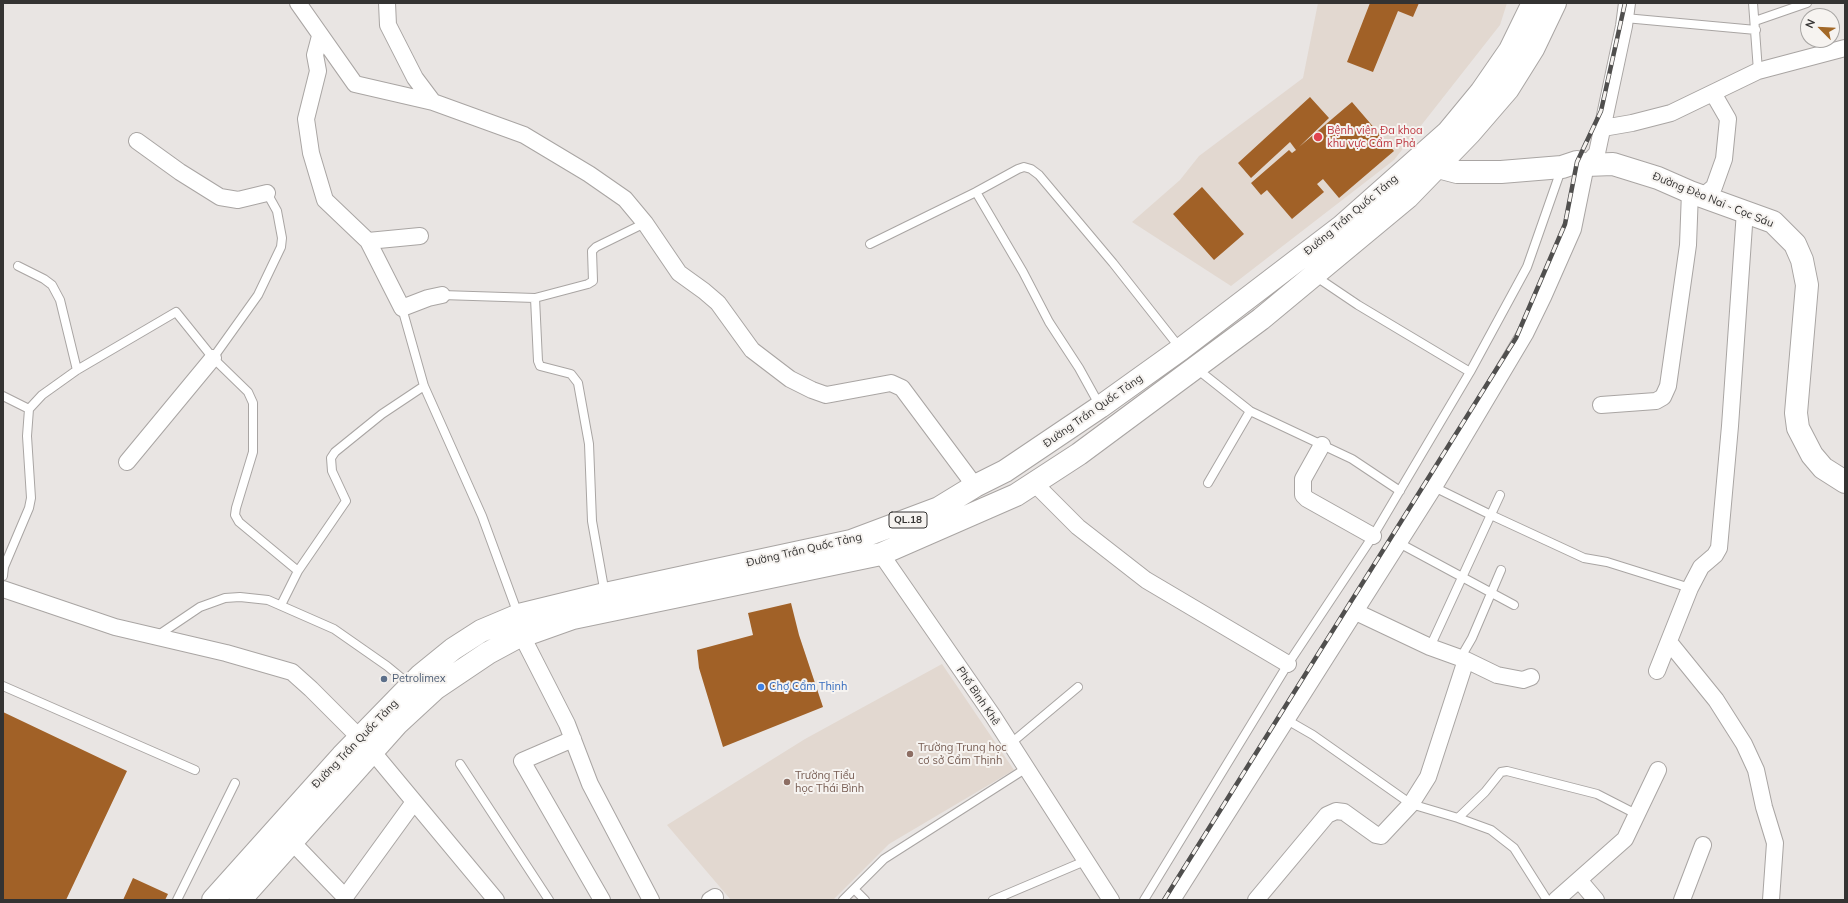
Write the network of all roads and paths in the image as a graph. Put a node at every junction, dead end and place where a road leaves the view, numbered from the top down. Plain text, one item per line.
1 (298, 3) edge
2 (387, 3) edge
3 (1753, 3) edge
4 (1807, 3) edge
5 (1541, 10) edge
6 (1626, 11) edge
7 (1755, 21) junction
8 (1756, 30) junction
9 (320, 36) junction
10 (1845, 48) edge
11 (1758, 70) junction
12 (1713, 93) junction
13 (433, 102) junction
14 (1603, 128) junction
15 (137, 141) dead end
16 (1586, 164) junction
17 (1438, 167) junction
18 (1562, 167) junction
19 (976, 192) junction
20 (267, 193) joint
21 (1696, 195) junction
22 (1745, 211) junction
23 (646, 223) junction
24 (420, 236) dead end
25 (368, 241) junction
26 (870, 244) dead end
27 (18, 266) dead end
28 (1314, 275) junction
29 (442, 295) joint
30 (535, 298) junction
31 (402, 308) junction
32 (1180, 349) junction
33 (213, 358) junction
34 (1196, 368) junction
35 (77, 370) junction
36 (1470, 372) junction
37 (424, 386) junction
38 (3, 396) edge
39 (1601, 405) dead end
40 (1100, 407) junction
41 (29, 409) junction
42 (1250, 411) junction
43 (1322, 445) junction
44 (127, 462) dead end
45 (1845, 482) edge
46 (1034, 483) junction
47 (1208, 483) dead end
48 (975, 486) junction
49 (1434, 487) junction
50 (1400, 491) junction
51 (1500, 495) dead end
52 (1491, 515) junction
53 (1372, 536) junction
54 (1399, 543) junction
55 (881, 554) junction
56 (3, 570) edge
57 (1501, 570) dead end
58 (298, 571) junction
59 (1462, 577) junction
60 (716, 579) junction
61 (1690, 588) junction
62 (3, 589) edge
63 (1491, 593) junction
64 (605, 594) junction
65 (281, 605) junction
66 (1514, 605) dead end
67 (1356, 612) junction
68 (519, 615) junction
69 (522, 636) junction
70 (156, 637) junction
71 (1669, 642) junction
72 (1430, 647) junction
73 (1463, 658) junction
74 (1288, 664) junction
75 (1657, 671) dead end
76 (1531, 677) dead end
77 (3, 686) edge
78 (411, 686) junction
79 (1078, 687) dead end
80 (1287, 720) junction
81 (573, 739) junction
82 (1010, 744) junction
83 (366, 745) junction
84 (460, 764) dead end
85 (1025, 769) junction
86 (195, 770) dead end
87 (1658, 770) dead end
88 (234, 783) dead end
89 (414, 802) junction
90 (1411, 804) junction
91 (1638, 814) junction
92 (1458, 818) junction
93 (292, 842) junction
94 (1702, 845) dead end
95 (1085, 861) junction
96 (1579, 880) junction
97 (854, 889) junction
98 (347, 898) edge
99 (177, 900) edge
100 (214, 900) edge
101 (240, 900) edge
102 (496, 900) edge
103 (549, 900) edge
104 (602, 900) edge
105 (651, 900) edge
106 (843, 900) edge
107 (865, 900) edge
108 (993, 900) edge
109 (1111, 900) edge
110 (1144, 900) edge
111 (1172, 900) edge
112 (1256, 900) edge
113 (1547, 900) edge
114 (1556, 900) edge
115 (1596, 900) edge
116 (1682, 900) edge
117 (1771, 900) edge

1 - 9 street
2 - 13 street
3 - 7 lane
4 - 7 lane
5 - 17 main road, Đường Trần Quốc Tảng / QL.18
5 - 32 main road, Đường Trần Quốc Tảng / QL.18
6 - 8 lane
6 - 14 street
7 - 8 lane
8 - 11 lane
9 - 13 street
9 - 25 street
10 - 11 street
11 - 12 street
12 - 14 street
12 - 21 street
13 - 23 street
14 - 16 street
15 - 20 street
16 - 18 main road, Đường Đèo Nai - Cọc Sáu
16 - 21 main road, Đường Đèo Nai - Cọc Sáu
16 - 49 street
17 - 18 main road, Đường Đèo Nai - Cọc Sáu
17 - 28 main road, Đường Trần Quốc Tảng / QL.18
18 - 36 lane
19 - 26 lane
19 - 32 lane
19 - 40 lane
20 - 33 lane
21 - 22 main road, Đường Đèo Nai - Cọc Sáu
21 - 39 street
22 - 45 main road, Đường Đèo Nai - Cọc Sáu
22 - 61 street
23 - 30 lane
23 - 48 street
24 - 25 street
25 - 31 street
27 - 35 lane
28 - 34 main road, Đường Trần Quốc Tảng / QL.18
28 - 36 lane
29 - 30 lane
29 - 31 street
30 - 64 lane
31 - 37 lane
32 - 34 main road
32 - 40 main road, Đường Trần Quốc Tảng / QL.18
33 - 35 lane
33 - 44 street
33 - 58 lane
34 - 42 lane
34 - 46 main road, Đường Trần Quốc Tảng / QL.18
35 - 41 lane
36 - 50 lane
37 - 58 lane
37 - 68 lane
38 - 41 lane
40 - 48 main road, Đường Trần Quốc Tảng / QL.18
41 - 56 lane
42 - 43 lane
42 - 47 lane
43 - 50 lane
43 - 53 street
46 - 55 main road, Đường Trần Quốc Tảng / QL.18
46 - 74 street
48 - 60 main road, Đường Trần Quốc Tảng / QL.18
49 - 52 lane
49 - 54 street
50 - 53 lane
51 - 52 lane
52 - 59 lane
52 - 61 lane
53 - 74 lane
54 - 59 lane
54 - 67 street
55 - 60 main road, Đường Trần Quốc Tảng / QL.18
55 - 82 street, Phố Bình Khê
57 - 63 lane
58 - 65 lane
59 - 63 lane
59 - 72 lane
60 - 64 main road, Đường Trần Quốc Tảng / QL.18
60 - 69 main road, Đường Trần Quốc Tảng / QL.18
61 - 71 street
62 - 70 street
63 - 66 lane
63 - 73 lane
64 - 68 main road, Đường Trần Quốc Tảng / QL.18
65 - 70 lane
65 - 78 lane
67 - 72 street
67 - 80 street
68 - 78 main road, Đường Trần Quốc Tảng / QL.18
69 - 81 street
69 - 83 main road, Đường Trần Quốc Tảng / QL.18
70 - 83 street
71 - 75 street
71 - 117 street
72 - 73 street
73 - 76 street
73 - 90 street
74 - 110 lane
77 - 86 lane
78 - 83 main road, Đường Trần Quốc Tảng / QL.18
79 - 82 lane
80 - 90 lane
80 - 111 street
81 - 104 street
81 - 105 street
82 - 85 street, Phố Bình Khê
83 - 89 street
83 - 93 main road, Đường Trần Quốc Tảng / QL.18
83 - 100 main road, Đường Trần Quốc Tảng / QL.18
84 - 103 lane
85 - 95 street, Phố Bình Khê
85 - 97 lane
87 - 91 street
88 - 99 lane
89 - 98 street
89 - 102 street
90 - 92 lane
90 - 112 street
91 - 92 lane
91 - 96 street
92 - 113 lane
93 - 98 street
93 - 101 main road, Đường Trần Quốc Tảng / QL.18
94 - 116 street
95 - 108 lane
95 - 109 street, Phố Bình Khê
96 - 114 street
96 - 115 street
97 - 106 lane
97 - 107 lane

